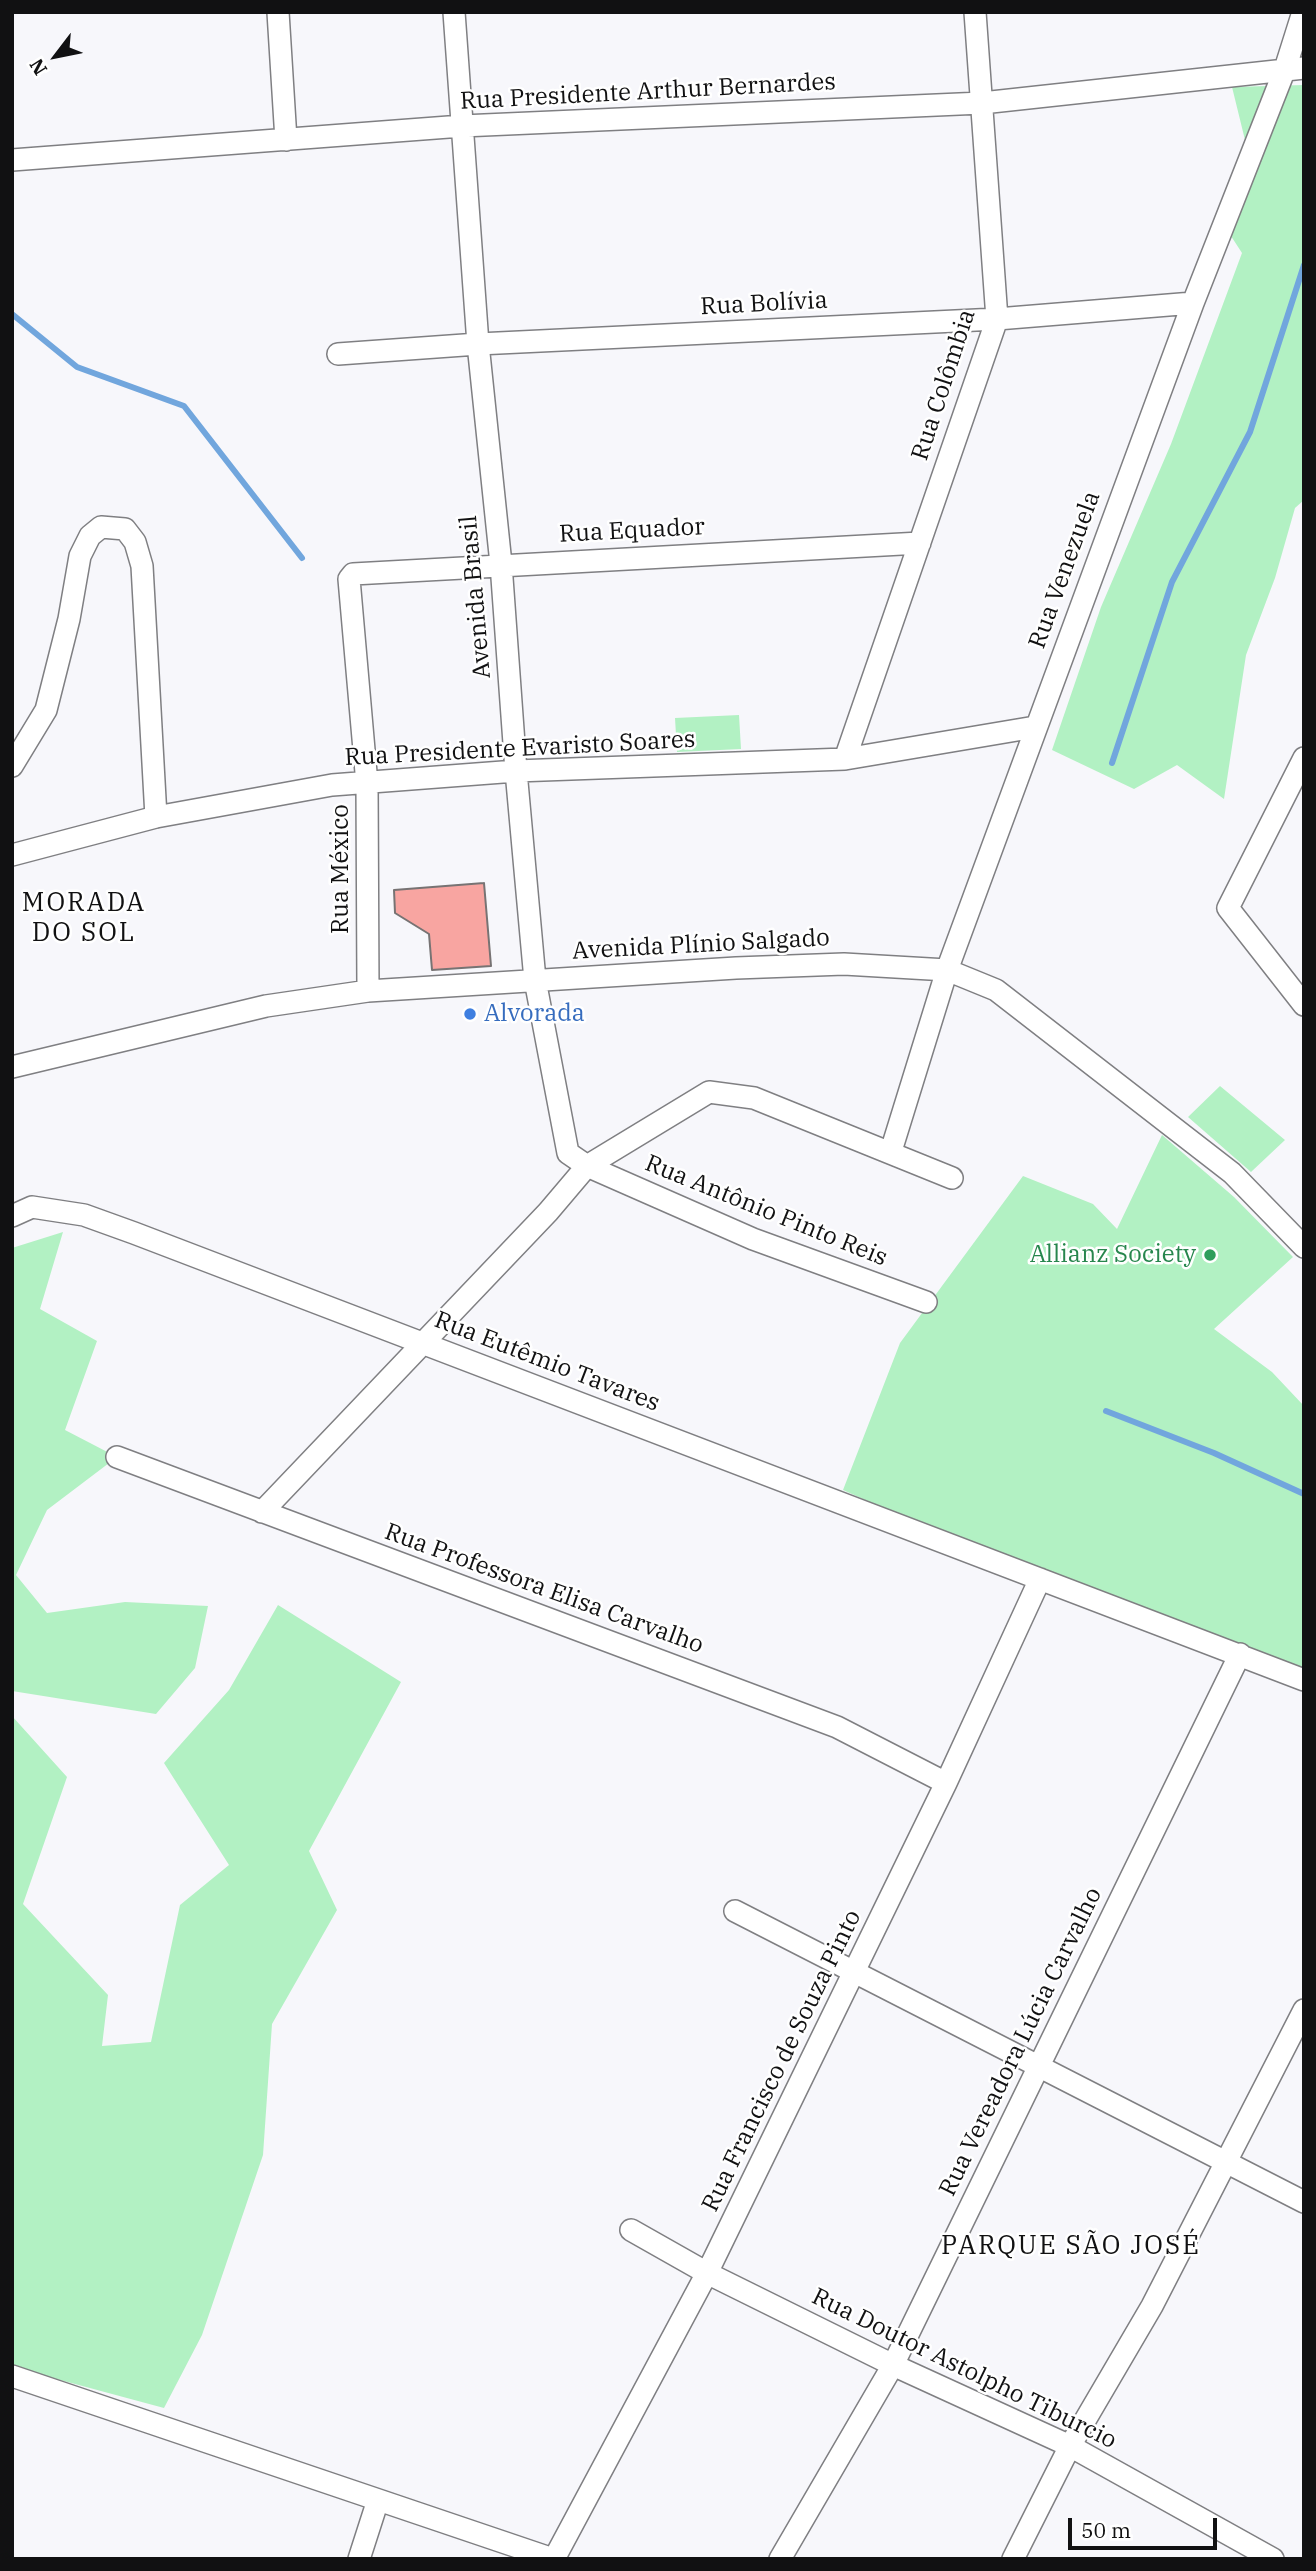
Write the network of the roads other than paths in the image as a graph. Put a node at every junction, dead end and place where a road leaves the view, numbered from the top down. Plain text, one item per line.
1 (278, 12) edge
2 (454, 12) edge
3 (975, 12) edge
4 (1303, 12) edge
5 (1295, 69) edge
6 (982, 103) junction
7 (462, 126) junction
8 (286, 140) junction
9 (12, 160) edge
10 (1193, 303) junction
11 (997, 319) junction
12 (478, 344) junction
13 (338, 354) dead end
14 (920, 542) junction
15 (501, 564) junction
16 (349, 579) joint
17 (1035, 727) junction
18 (1304, 758) edge
19 (845, 759) junction
20 (12, 766) edge
21 (516, 771) junction
22 (367, 783) junction
23 (156, 817) junction
24 (12, 855) edge
25 (947, 970) junction
26 (536, 979) junction
27 (368, 991) junction
28 (1304, 1005) edge
29 (12, 1067) edge
30 (891, 1151) junction
31 (587, 1166) junction
32 (952, 1178) dead end
33 (12, 1216) edge
34 (1304, 1247) edge
35 (926, 1302) dead end
36 (422, 1342) junction
37 (117, 1457) dead end
38 (262, 1512) junction
39 (1040, 1579) junction
40 (1240, 1654) junction
41 (1304, 1680) edge
42 (946, 1783) junction
43 (735, 1912) dead end
44 (855, 1973) junction
45 (1304, 2010) edge
46 (1037, 2068) junction
47 (1228, 2162) junction
48 (1304, 2202) edge
49 (631, 2231) dead end
50 (706, 2273) junction
51 (893, 2365) junction
52 (12, 2376) edge
53 (1070, 2446) junction
54 (379, 2500) junction
55 (359, 2559) edge
56 (553, 2559) edge
57 (779, 2559) edge
58 (1013, 2559) edge
59 (1273, 2559) edge

1 - 8 street
2 - 7 street, Avenida Brasil
3 - 6 street, Rua Colômbia
4 - 5 street, Rua Venezuela
5 - 6 street, Rua Presidente Arthur Bernardes
5 - 10 street, Rua Venezuela
6 - 7 street, Rua Presidente Arthur Bernardes
6 - 11 street, Rua Colômbia
7 - 8 street, Rua Presidente Arthur Bernardes
7 - 12 street, Avenida Brasil
8 - 9 street, Rua Presidente Arthur Bernardes
10 - 11 street, Rua Bolívia
10 - 17 street, Rua Venezuela
11 - 12 street, Rua Bolívia
11 - 14 street, Rua Colômbia
12 - 13 street, Rua Bolívia
12 - 15 street, Avenida Brasil
14 - 15 street, Rua Equador
14 - 19 street, Rua Colômbia
15 - 16 street, Rua Equador
15 - 21 street, Avenida Brasil
16 - 22 street, Rua México
17 - 19 street, Rua Presidente Evaristo Soares
17 - 25 street, Rua Venezuela
18 - 28 street
19 - 21 street, Rua Presidente Evaristo Soares
20 - 23 street
21 - 22 street, Rua Presidente Evaristo Soares
21 - 26 street, Avenida Brasil
22 - 23 street, Rua Presidente Evaristo Soares
22 - 27 street, Rua México
23 - 24 street, Rua Presidente Evaristo Soares
25 - 26 street, Avenida Plínio Salgado
25 - 30 street, Rua Venezuela
25 - 34 street, Avenida Plínio Salgado
26 - 27 street, Avenida Plínio Salgado
26 - 31 street, Avenida Brasil
27 - 29 street, Avenida Plínio Salgado
30 - 31 street
30 - 32 street
31 - 35 street, Rua Antônio Pinto Reis
31 - 36 street
33 - 36 street, Rua Eutêmio Tavares
36 - 38 street
36 - 39 street, Rua Eutêmio Tavares
37 - 38 street, Rua Professora Elisa Carvalho
38 - 42 street, Rua Professora Elisa Carvalho
39 - 40 street, Rua Eutêmio Tavares
39 - 42 street, Rua Francisco de Souza Pinto
40 - 41 street, Rua Eutêmio Tavares
40 - 46 street, Rua Vereadora Lúcia Carvalho
42 - 44 street, Rua Francisco de Souza Pinto
43 - 44 street
44 - 46 street
44 - 50 street, Rua Francisco de Souza Pinto
45 - 47 street
46 - 47 street
46 - 51 street, Rua Vereadora Lúcia Carvalho
47 - 48 street
47 - 53 street
49 - 50 street, Rua Doutor Astolpho Tiburcio
50 - 51 street, Rua Doutor Astolpho Tiburcio
50 - 56 street, Rua Francisco de Souza Pinto
51 - 53 street, Rua Doutor Astolpho Tiburcio
51 - 57 street, Rua Vereadora Lúcia Carvalho
52 - 54 street
53 - 58 street
53 - 59 street, Rua Doutor Astolpho Tiburcio
54 - 55 street
54 - 56 street

